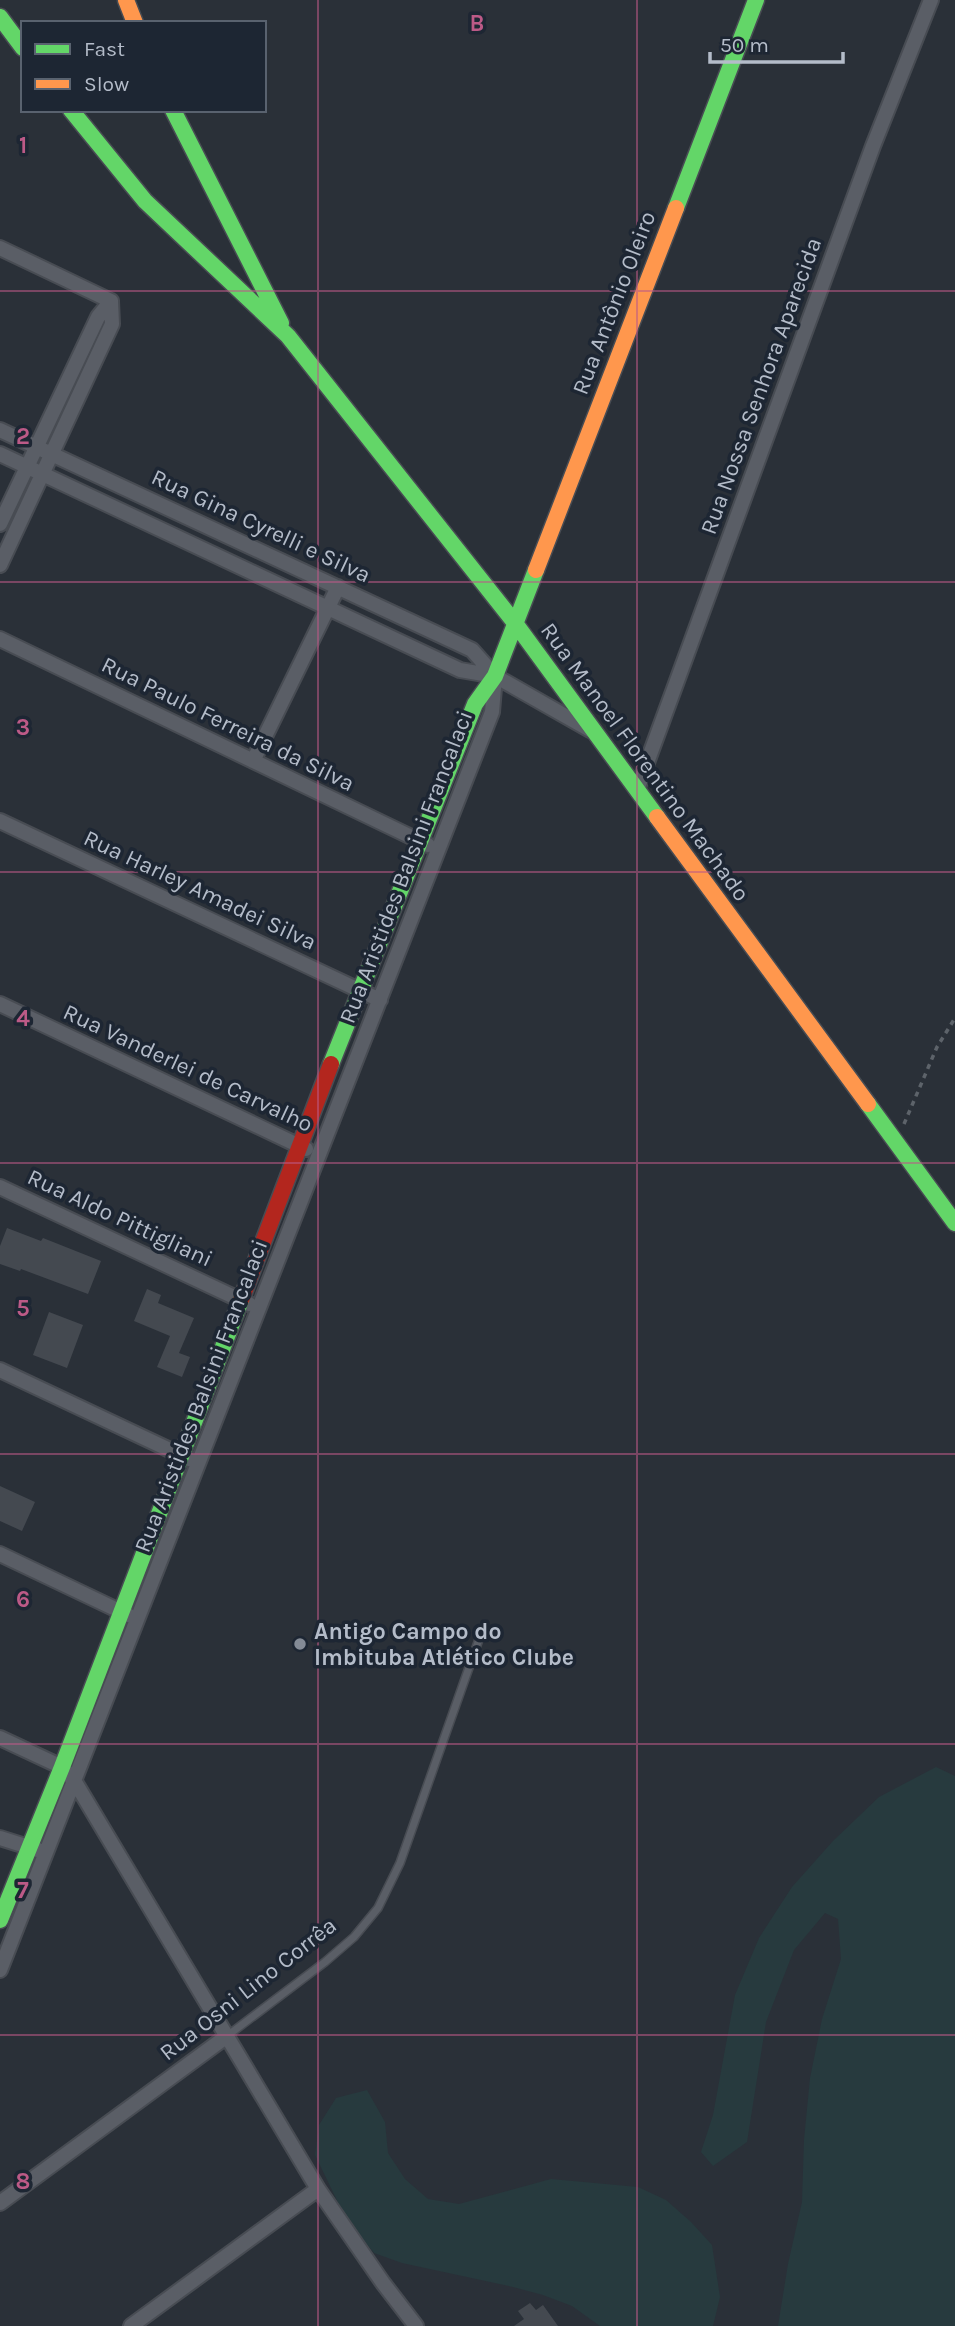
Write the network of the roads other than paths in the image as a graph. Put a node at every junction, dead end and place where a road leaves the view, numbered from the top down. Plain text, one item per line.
1 (126, 0) edge
2 (756, 0) edge
3 (931, 0) edge
4 (0, 17) edge
5 (134, 21) edge
6 (21, 45) edge
7 (73, 112) edge
8 (174, 112) edge
9 (0, 248) edge
10 (111, 301) junction
11 (288, 336) junction
12 (0, 429) edge
13 (36, 447) junction
14 (0, 454) edge
15 (52, 454) junction
16 (27, 467) junction
17 (43, 474) junction
18 (0, 524) edge
19 (0, 565) edge
20 (338, 587) junction
21 (328, 608) junction
22 (515, 623) junction
23 (0, 639) edge
24 (495, 676) junction
25 (596, 733) junction
26 (253, 761) junction
27 (637, 790) junction
28 (0, 821) edge
29 (419, 841) junction
30 (437, 849) junction
31 (359, 990) junction
32 (380, 1000) junction
33 (0, 1004) edge
34 (300, 1146) junction
35 (318, 1155) junction
36 (0, 1187) edge
37 (955, 1223) edge
38 (241, 1300) junction
39 (259, 1308) junction
40 (0, 1370) edge
41 (181, 1455) junction
42 (198, 1464) junction
43 (0, 1554) edge
44 (120, 1611) junction
45 (138, 1620) junction
46 (483, 1628) dead end
47 (0, 1738) edge
48 (62, 1767) junction
49 (75, 1782) junction
50 (0, 1838) edge
51 (30, 1848) junction
52 (47, 1853) junction
53 (0, 1920) edge
54 (0, 1970) edge
55 (227, 2036) junction
56 (318, 2189) junction
57 (0, 2203) edge
58 (131, 2326) edge
59 (416, 2326) edge

1 - 5 street
2 - 22 street, Rua Antônio Oleiro
3 - 27 street, Rua Nossa Senhora Aparecida
4 - 6 street
7 - 11 street, Rua Manoel Florentino Machado
8 - 11 street, Rua Manoel Florentino Machado
9 - 10 street
10 - 13 street
10 - 15 street
11 - 22 street, Rua Manoel Florentino Machado
12 - 13 street, Rua Gina Cyrelli e Silva
13 - 15 street, Rua Gina Cyrelli e Silva
13 - 16 street
14 - 16 street, Rua Gina Cyrelli e Silva
15 - 17 street
15 - 20 street, Rua Gina Cyrelli e Silva
16 - 17 street, Rua Gina Cyrelli e Silva
16 - 18 street
17 - 19 street
17 - 21 street, Rua Gina Cyrelli e Silva
20 - 21 street
20 - 24 street, Rua Gina Cyrelli e Silva
21 - 24 street, Rua Gina Cyrelli e Silva
21 - 26 street
22 - 24 street, Rua Antônio Oleiro
22 - 25 street, Rua Manoel Florentino Machado
23 - 26 street, Rua Paulo Ferreira da Silva
24 - 25 street, Rua Gina Cyrelli e Silva
24 - 29 street, Rua Aristides Balsini Francalaci
24 - 30 street, Rua Aristides Balsini Francalaci
25 - 27 street, Rua Manoel Florentino Machado
26 - 29 street, Rua Paulo Ferreira da Silva
27 - 37 street, Rua Manoel Florentino Machado
28 - 31 street, Rua Harley Amadei Silva
29 - 30 street, Rua Paulo Ferreira da Silva
29 - 31 street, Rua Aristides Balsini Francalaci
30 - 32 street, Rua Aristides Balsini Francalaci
31 - 32 street, Rua Harley Amadei Silva
31 - 34 street, Rua Aristides Balsini Francalaci
32 - 35 street, Rua Aristides Balsini Francalaci
33 - 34 street, Rua Vanderlei de Carvalho
34 - 35 street, Rua Vanderlei de Carvalho
34 - 38 street, Rua Aristides Balsini Francalaci
35 - 39 street, Rua Aristides Balsini Francalaci
36 - 38 street, Rua Aldo Pittigliani
38 - 39 street, Rua Aldo Pittigliani
38 - 41 street, Rua Aristides Balsini Francalaci
39 - 42 street, Rua Aristides Balsini Francalaci
40 - 41 street
41 - 42 street
41 - 44 street, Rua Aristides Balsini Francalaci
42 - 45 street, Rua Aristides Balsini Francalaci
43 - 44 street
44 - 45 street
44 - 48 street, Rua Aristides Balsini Francalaci
45 - 49 street, Rua Aristides Balsini Francalaci
46 - 55 lane, Rua Osni Lino Corrêa
47 - 48 street
48 - 49 street
48 - 51 street, Rua Aristides Balsini Francalaci
49 - 52 street, Rua Aristides Balsini Francalaci
49 - 55 street
50 - 51 street
51 - 52 street
51 - 53 street, Rua Aristides Balsini Francalaci
52 - 54 street, Rua Aristides Balsini Francalaci
55 - 56 street
55 - 57 street, Rua Osni Lino Corrêa
56 - 58 street
56 - 59 street

